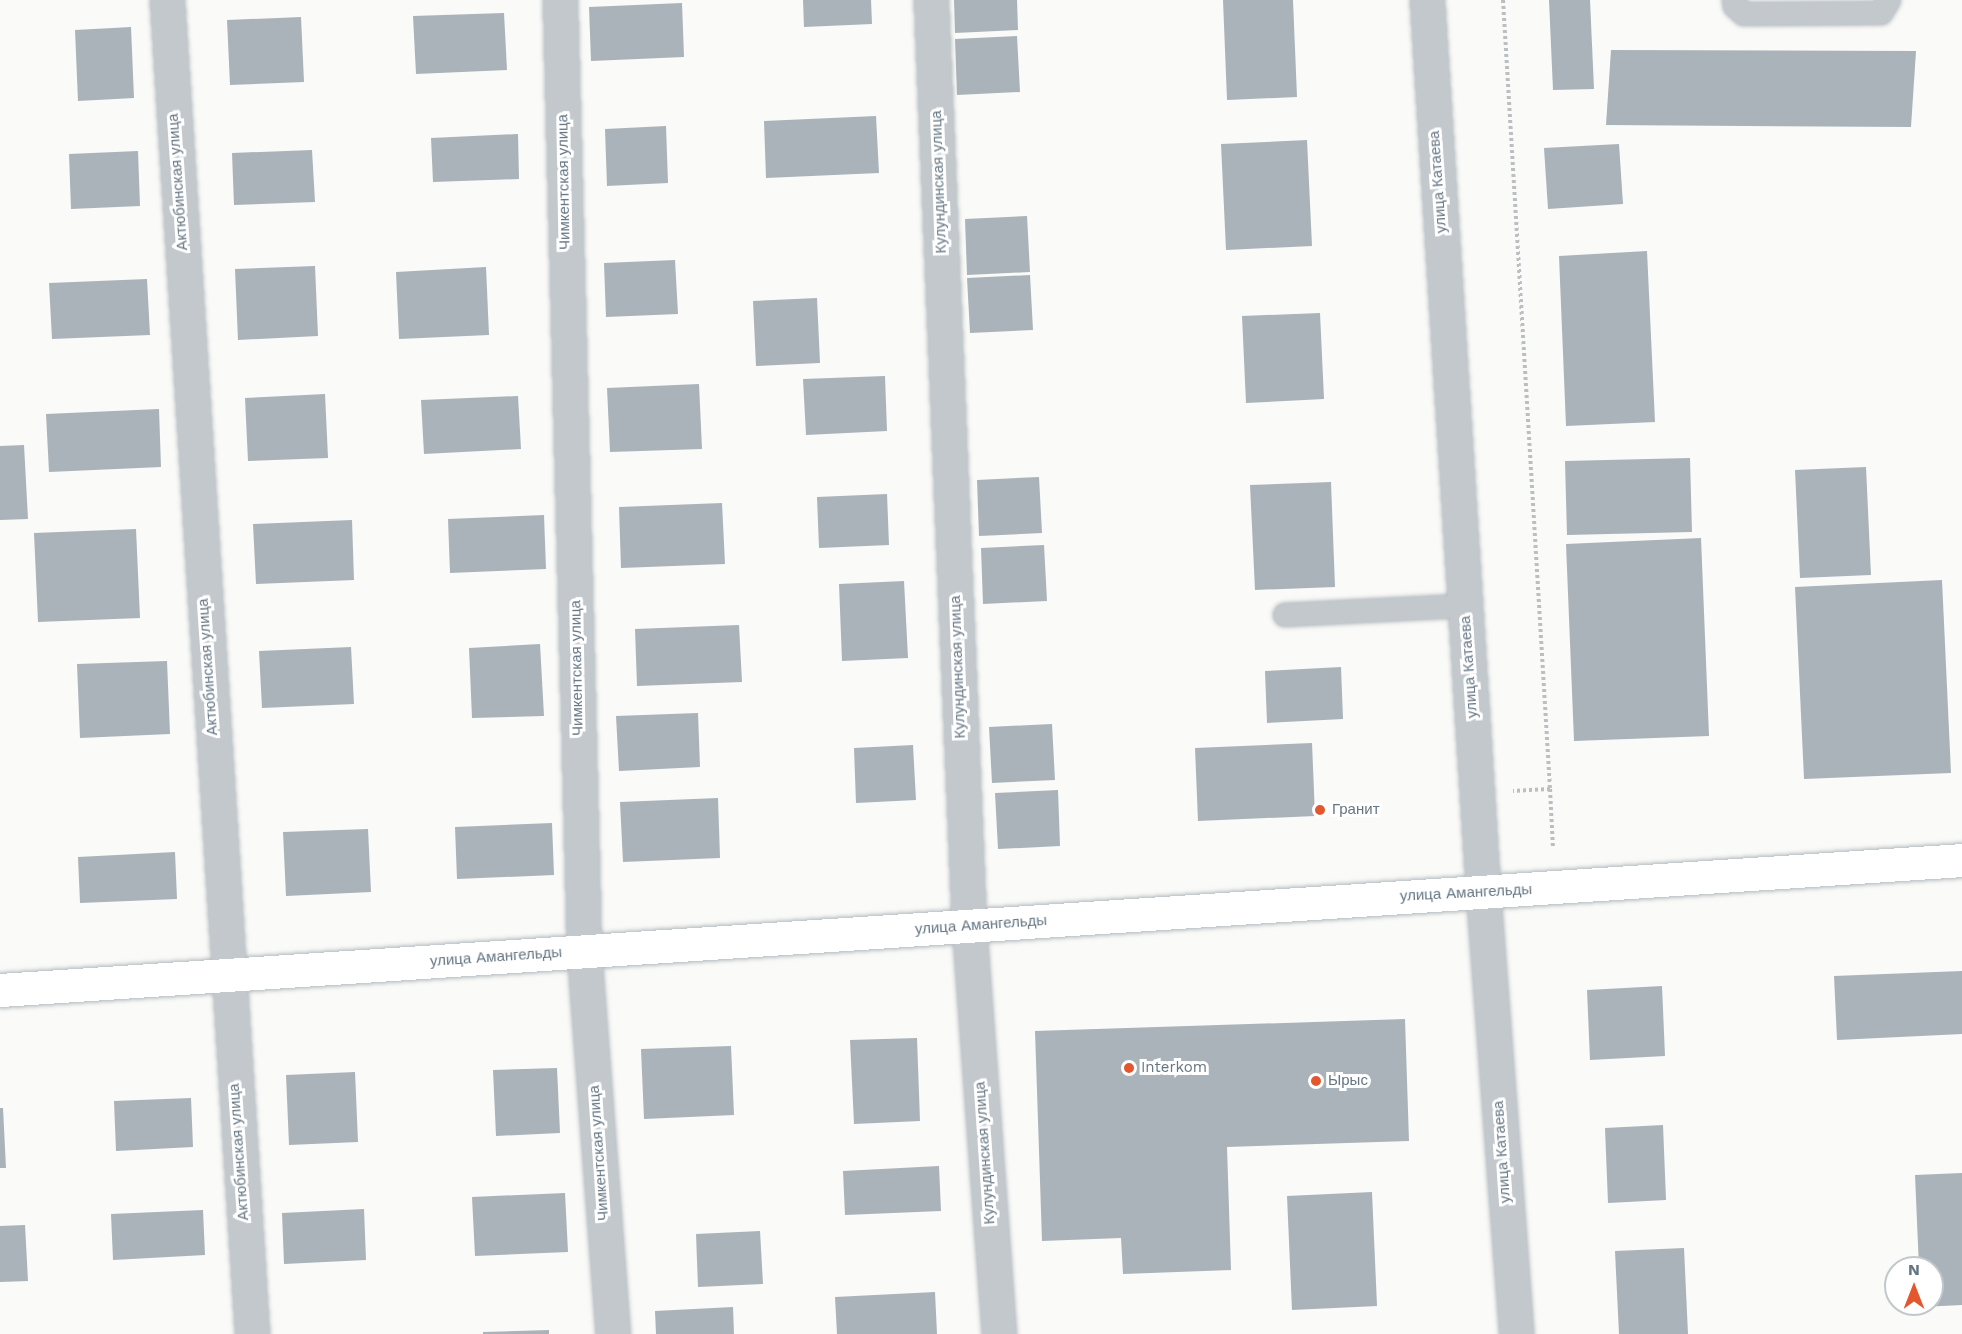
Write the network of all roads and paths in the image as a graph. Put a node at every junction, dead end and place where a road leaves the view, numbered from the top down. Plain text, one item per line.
1 (167, 0) edge
2 (560, 0) edge
3 (931, 0) edge
4 (1426, 0) edge
5 (1503, 0) edge
6 (1734, 0) edge
7 (1889, 0) edge
8 (1465, 606) junction
9 (1285, 615) dead end
10 (1550, 789) junction
11 (1477, 793) junction
12 (1962, 860) edge
13 (1554, 888) junction
14 (1483, 891) junction
15 (969, 926) junction
16 (584, 951) junction
17 (227, 975) junction
18 (0, 990) edge
19 (252, 1334) edge
20 (613, 1334) edge
21 (999, 1334) edge
22 (1516, 1334) edge

1 - 17 street, Актюбинская улица
2 - 16 street, Чимкентская улица
3 - 15 street, Кулундинская улица
4 - 8 street, улица Катаева
5 - 10 path
6 - 7 lane
8 - 9 lane
8 - 11 street, улица Катаева
10 - 11 path
10 - 13 path
11 - 14 street, улица Катаева
12 - 13 main road, улица Амангельды
13 - 14 main road, улица Амангельды
14 - 15 main road, улица Амангельды
14 - 22 street, улица Катаева
15 - 16 main road, улица Амангельды
15 - 21 street, Кулундинская улица
16 - 17 main road, улица Амангельды
16 - 20 street, Чимкентская улица
17 - 18 main road, улица Амангельды
17 - 19 street, Актюбинская улица

